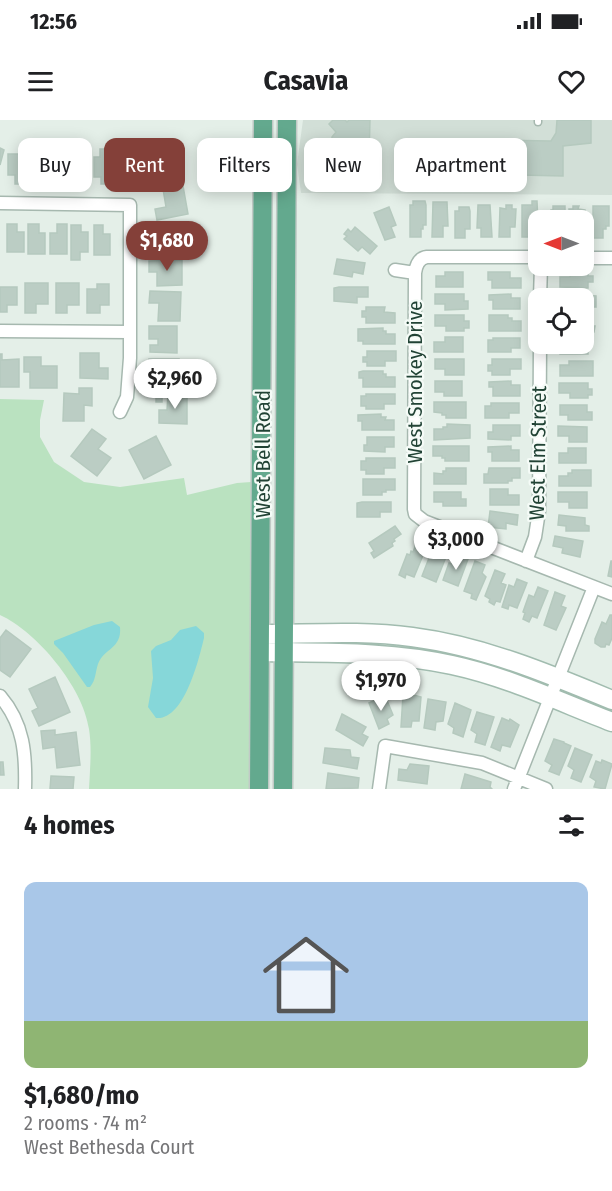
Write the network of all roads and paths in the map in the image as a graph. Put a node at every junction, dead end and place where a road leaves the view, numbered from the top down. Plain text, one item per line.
1 (263, 120) edge
2 (287, 120) edge
3 (0, 203) edge
4 (528, 258) edge
5 (594, 258) edge
6 (612, 258) edge
7 (395, 270) dead end
8 (415, 273) junction
9 (0, 332) edge
10 (130, 332) junction
11 (540, 354) edge
12 (120, 412) dead end
13 (526, 561) junction
14 (594, 587) junction
15 (612, 594) edge
16 (261, 643) junction
17 (284, 643) junction
18 (559, 678) junction
19 (0, 696) edge
20 (550, 698) junction
21 (612, 700) edge
22 (612, 722) edge
23 (516, 783) edge
24 (25, 789) edge
25 (259, 789) edge
26 (283, 789) edge
27 (379, 789) edge
28 (546, 789) edge

1 - 16 main road, West Bell Road
2 - 17 main road, West Bell Road
3 - 10 street
4 - 8 street, West Smokey Drive
5 - 6 street
7 - 8 street
8 - 13 street, West Smokey Drive
9 - 10 street
10 - 12 street
11 - 13 street, West Elm Street
13 - 14 street
14 - 15 street
14 - 18 street
16 - 17 street
16 - 25 main road, West Bell Road
17 - 18 street
17 - 20 street
17 - 26 main road, West Bell Road
18 - 20 street
18 - 21 street
19 - 24 street
20 - 22 street
20 - 23 street
23 - 27 street
23 - 28 street

